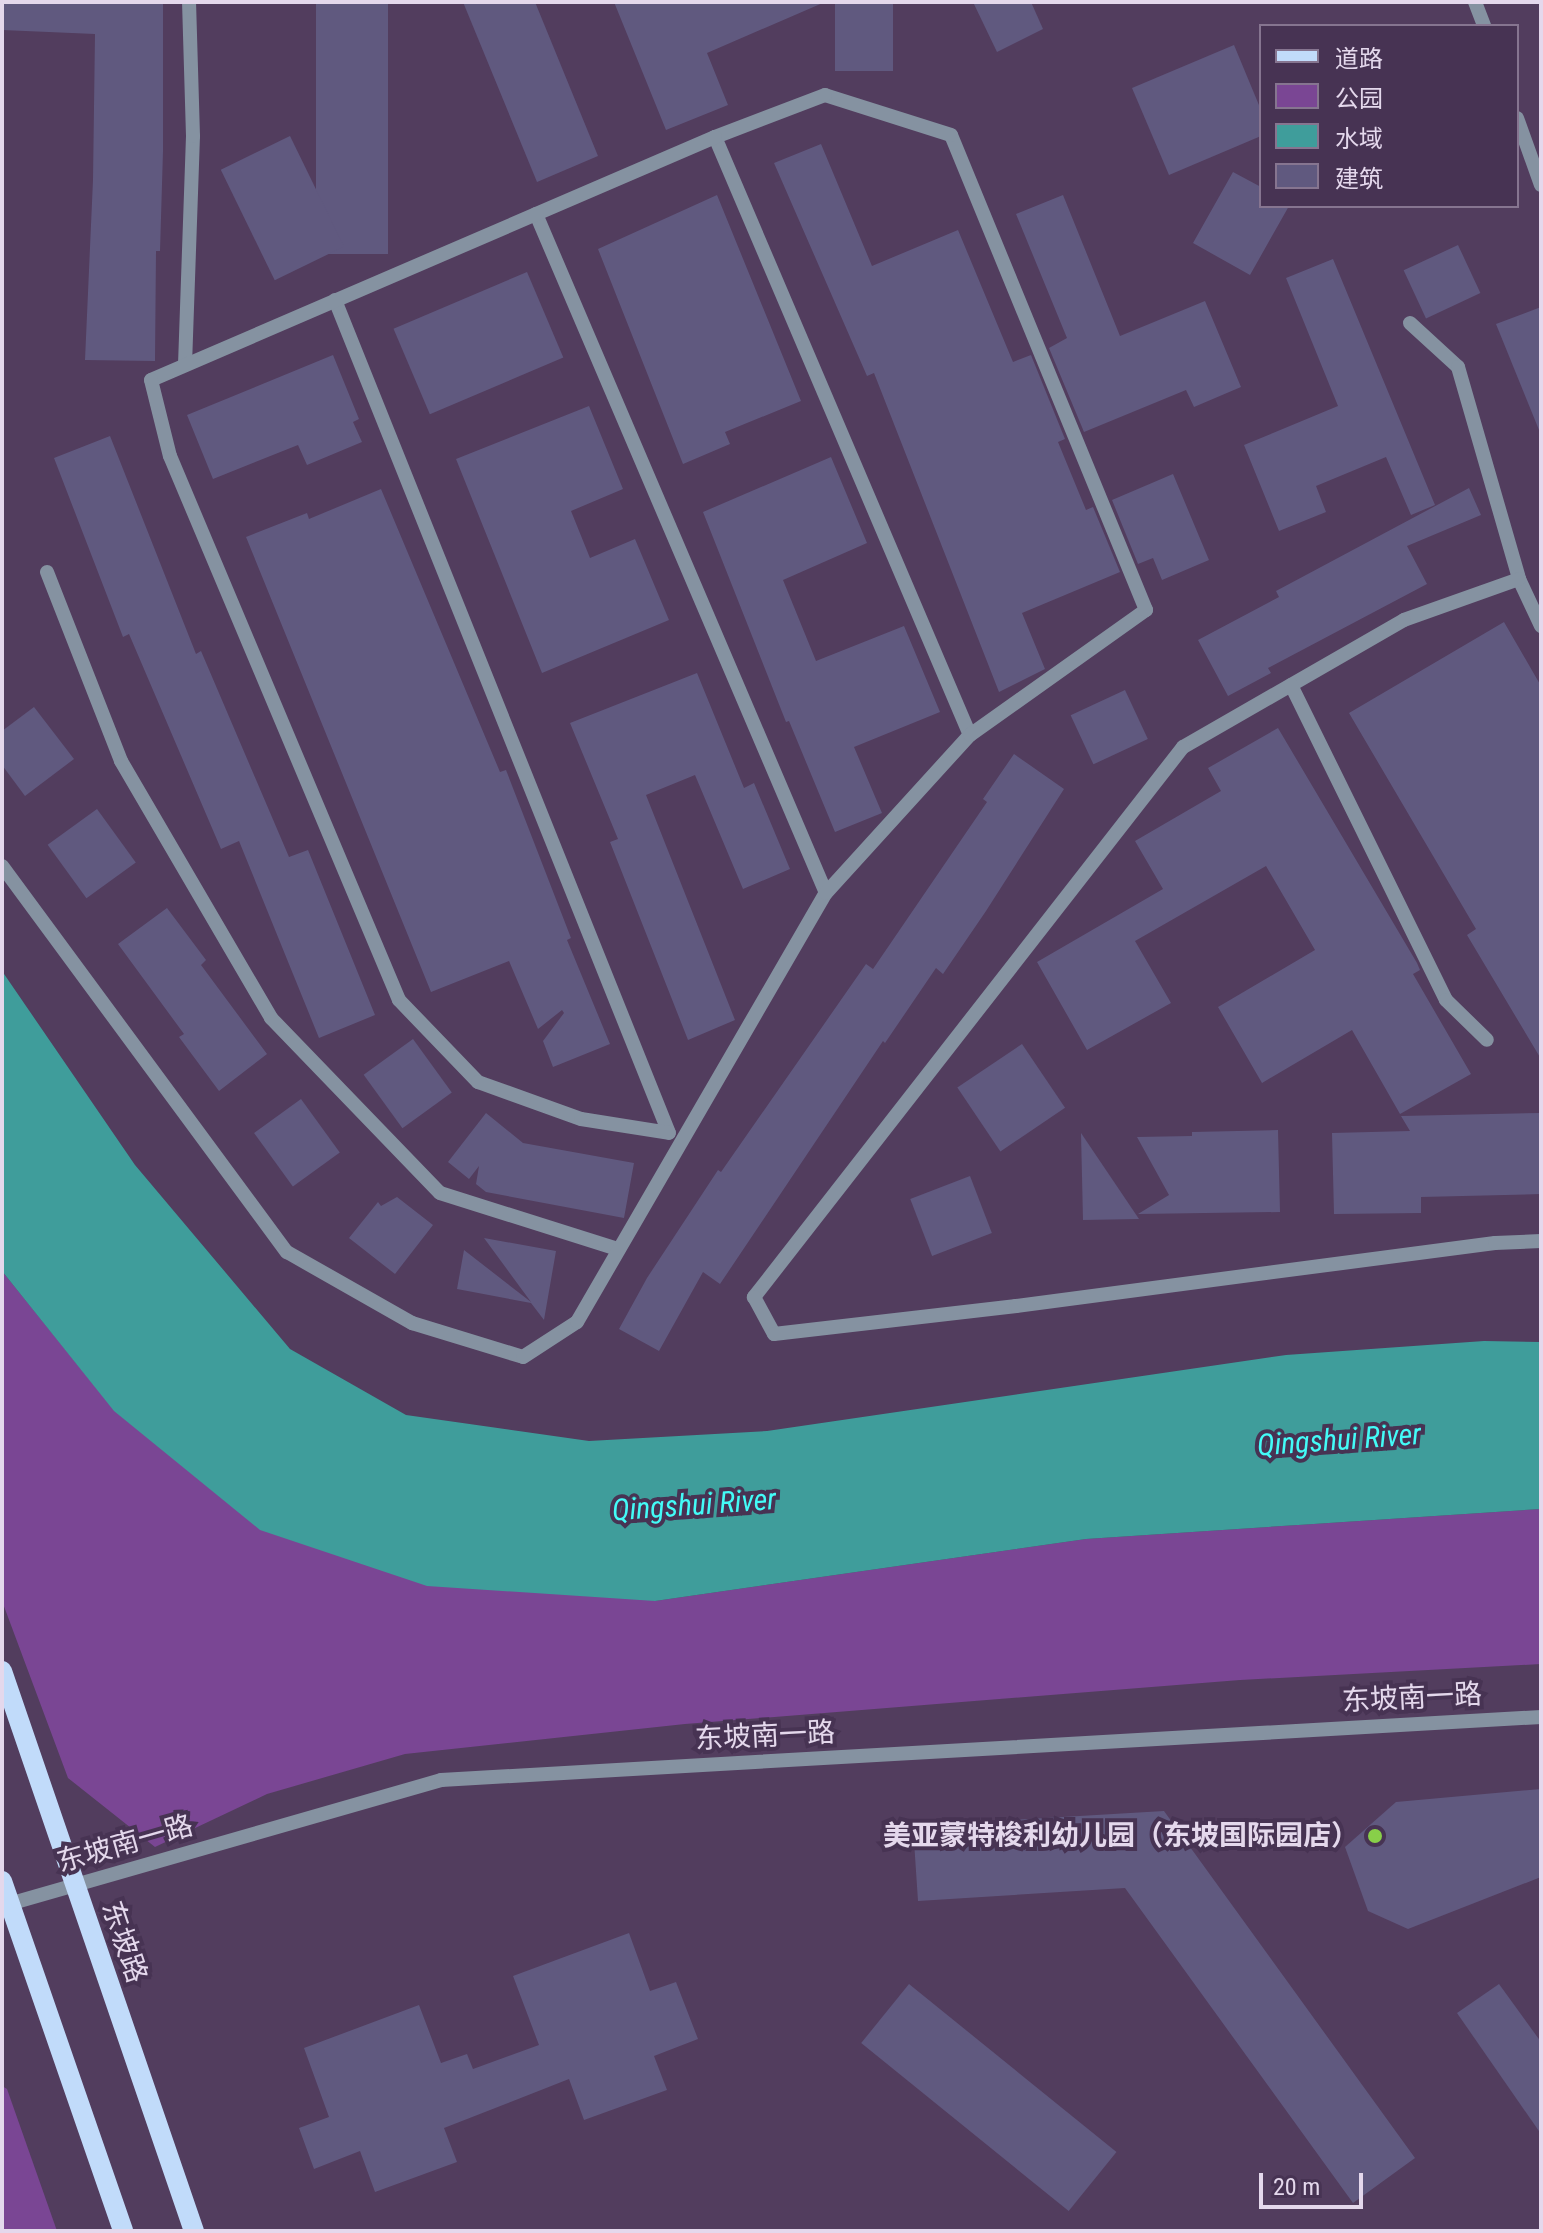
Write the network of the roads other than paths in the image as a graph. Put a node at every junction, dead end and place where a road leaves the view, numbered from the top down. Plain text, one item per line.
1 (189, 2) edge
2 (1475, 2) edge
3 (1483, 24) edge
4 (1519, 124) edge
5 (715, 137) junction
6 (1541, 185) edge
7 (536, 214) junction
8 (335, 300) junction
9 (1410, 323) dead end
10 (185, 365) junction
11 (47, 572) dead end
12 (1519, 579) junction
13 (1541, 626) edge
14 (1291, 685) junction
15 (970, 735) junction
16 (2, 866) edge
17 (826, 893) junction
18 (1487, 1040) dead end
19 (1541, 1241) edge
20 (618, 1249) junction
21 (2, 1671) edge
22 (1541, 1717) edge
23 (2, 1881) edge
24 (75, 1885) junction
25 (5, 1906) edge
26 (123, 2231) edge
27 (194, 2231) edge

1 - 10 street
2 - 3 street
4 - 6 street
5 - 7 street
5 - 15 street
5 - 15 street
7 - 8 street
7 - 17 street
8 - 10 street
8 - 10 street
9 - 12 street
11 - 20 street
12 - 13 street
12 - 14 street
14 - 18 street
14 - 19 street
15 - 17 street
16 - 20 street
17 - 20 street
21 - 24 main road, 东坡路
22 - 24 street, 东坡南一路
23 - 25 main road
24 - 25 street, 东坡南一路
24 - 27 main road, 东坡路
25 - 26 main road

